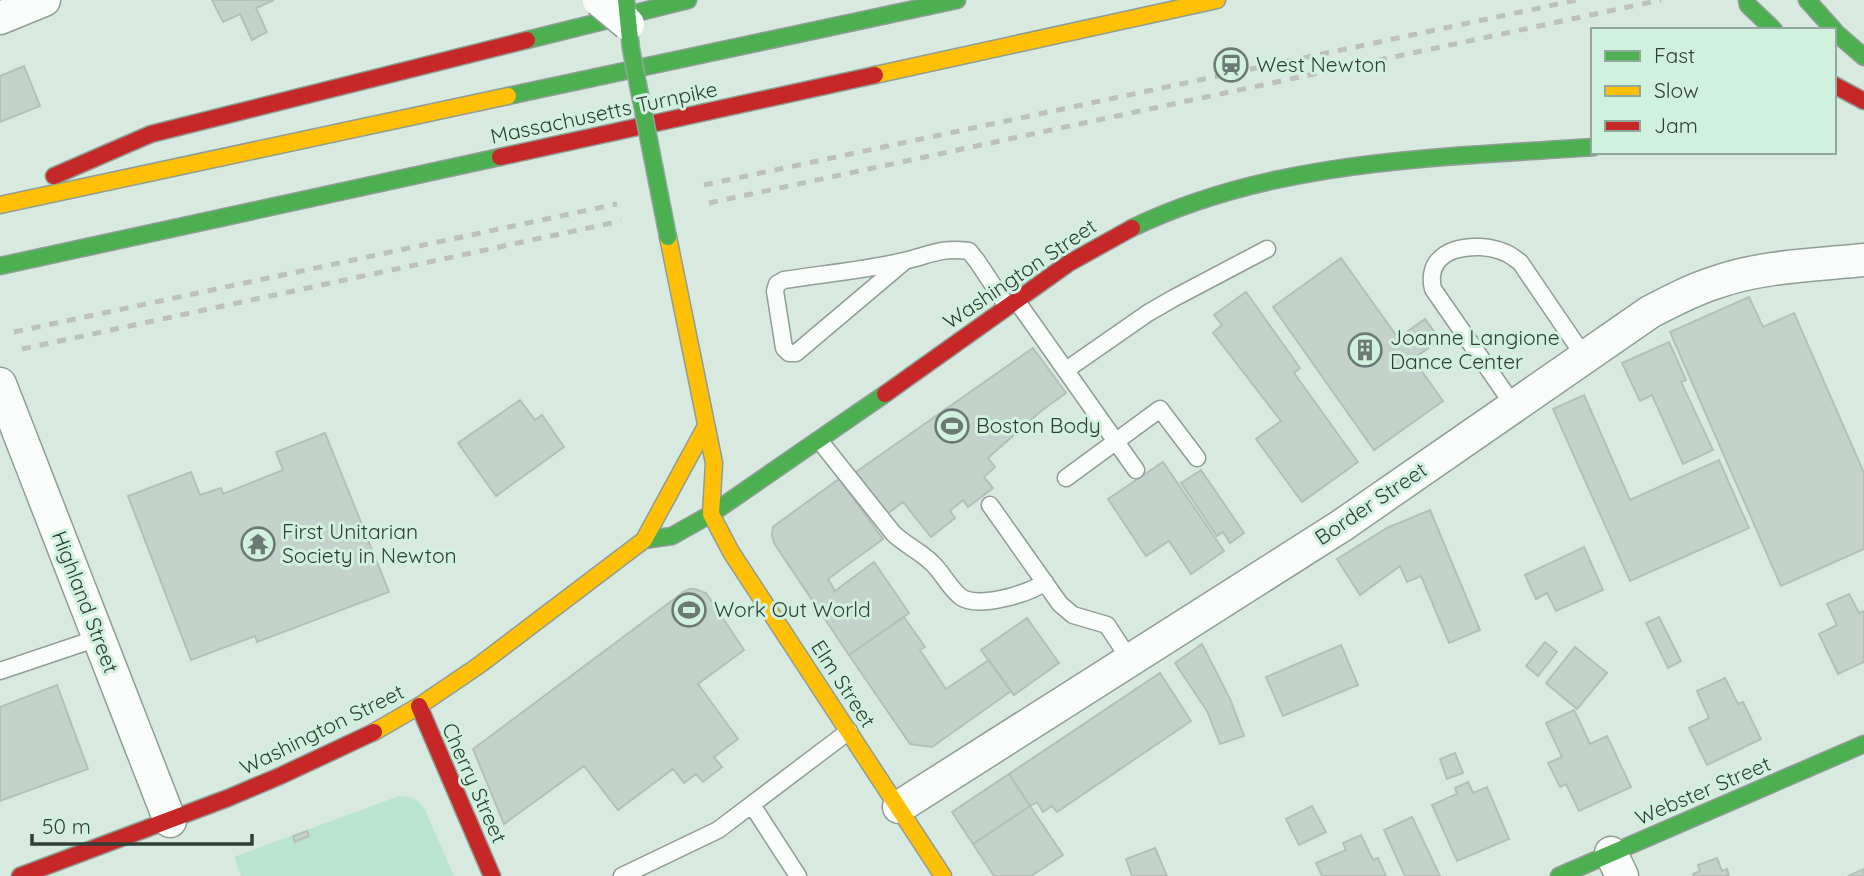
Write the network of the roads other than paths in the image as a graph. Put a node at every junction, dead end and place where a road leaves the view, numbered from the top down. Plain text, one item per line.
1 (44, 0) edge
2 (599, 0) edge
3 (688, 0) edge
4 (957, 0) edge
5 (1217, 0) edge
6 (1747, 2) edge
7 (1801, 3) edge
8 (627, 12) edge
9 (0, 18) edge
10 (1736, 21) dead end
11 (1782, 28) edge
12 (1832, 28) edge
13 (1836, 32) edge
14 (1864, 57) edge
15 (1836, 86) edge
16 (1864, 101) edge
17 (1591, 147) edge
18 (0, 198) edge
19 (0, 205) edge
20 (1268, 249) dead end
21 (1864, 260) edge
22 (905, 261) junction
23 (0, 266) edge
24 (1012, 303) junction
25 (1584, 356) junction
26 (1066, 370) junction
27 (0, 384) edge
28 (1514, 406) junction
29 (706, 426) junction
30 (8, 427) edge
31 (819, 440) junction
32 (1116, 441) junction
33 (1197, 458) dead end
34 (1136, 470) dead end
35 (1066, 478) dead end
36 (990, 506) dead end
37 (711, 514) junction
38 (644, 540) junction
39 (1045, 582) junction
40 (99, 638) junction
41 (1130, 660) junction
42 (0, 670) edge
43 (419, 706) junction
44 (849, 731) junction
45 (1864, 744) edge
46 (752, 805) junction
47 (899, 807) junction
48 (170, 821) junction
49 (1616, 865) edge
50 (938, 874) edge
51 (20, 876) edge
52 (492, 876) edge
53 (622, 876) edge
54 (798, 876) edge
55 (1559, 876) edge

1 - 9 street
2 - 8 street, bridge
3 - 18 main road
4 - 19 main road, Massachusetts Turnpike
5 - 23 main road, Massachusetts Turnpike
6 - 10 main road
6 - 11 main road
7 - 12 main road
8 - 29 main road, bridge
13 - 14 main road
15 - 16 main road
17 - 24 main road, Washington Street
20 - 26 lane
21 - 25 street, Border Street
22 - 22 lane
22 - 24 lane
24 - 26 lane
24 - 31 main road, Washington Street
25 - 28 street, Border Street
25 - 28 lane
26 - 32 lane
27 - 30 street, Highland Street
28 - 41 street, Border Street
29 - 37 main road
29 - 38 main road, Washington Street
30 - 40 street, Highland Street
31 - 37 main road, Washington Street
31 - 39 lane
32 - 33 lane
32 - 34 lane
32 - 35 lane
36 - 39 lane
37 - 38 main road, Washington Street
37 - 44 main road, Elm Street
38 - 43 main road, Washington Street
39 - 41 lane
40 - 42 lane
40 - 48 street, Highland Street
41 - 47 street, Border Street
43 - 48 main road, Washington Street
43 - 52 main road, Cherry Street
44 - 46 lane
44 - 47 main road, Elm Street
45 - 49 main road, Webster Street
46 - 53 lane
46 - 54 lane
47 - 50 main road, Elm Street
48 - 51 main road, Washington Street
49 - 55 main road, Webster Street

